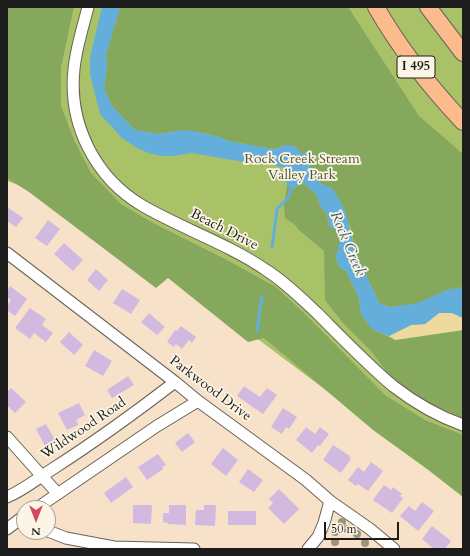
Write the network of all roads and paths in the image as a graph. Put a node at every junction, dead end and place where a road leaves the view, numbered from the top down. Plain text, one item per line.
1 (88, 7) edge
2 (376, 7) edge
3 (428, 7) edge
4 (463, 54) edge
5 (463, 122) edge
6 (7, 254) edge
7 (176, 382) junction
8 (198, 401) junction
9 (463, 424) edge
10 (7, 437) edge
11 (42, 476) junction
12 (58, 494) junction
13 (7, 497) edge
14 (49, 500) edge
15 (330, 501) junction
16 (16, 522) edge
17 (7, 529) edge
18 (56, 535) edge
19 (194, 549) edge
20 (308, 549) edge
21 (394, 549) edge

1 - 9 street, Beach Drive
2 - 5 highway, I 495
3 - 4 highway
6 - 7 street, Parkwood Drive
7 - 8 street, Parkwood Drive
7 - 11 street, Wildwood Road
8 - 12 street
8 - 15 street, Parkwood Drive
10 - 11 street
11 - 12 street
11 - 13 street, Wildwood Road
12 - 14 street
15 - 20 street
15 - 21 street, Parkwood Drive
16 - 17 street
18 - 19 street

